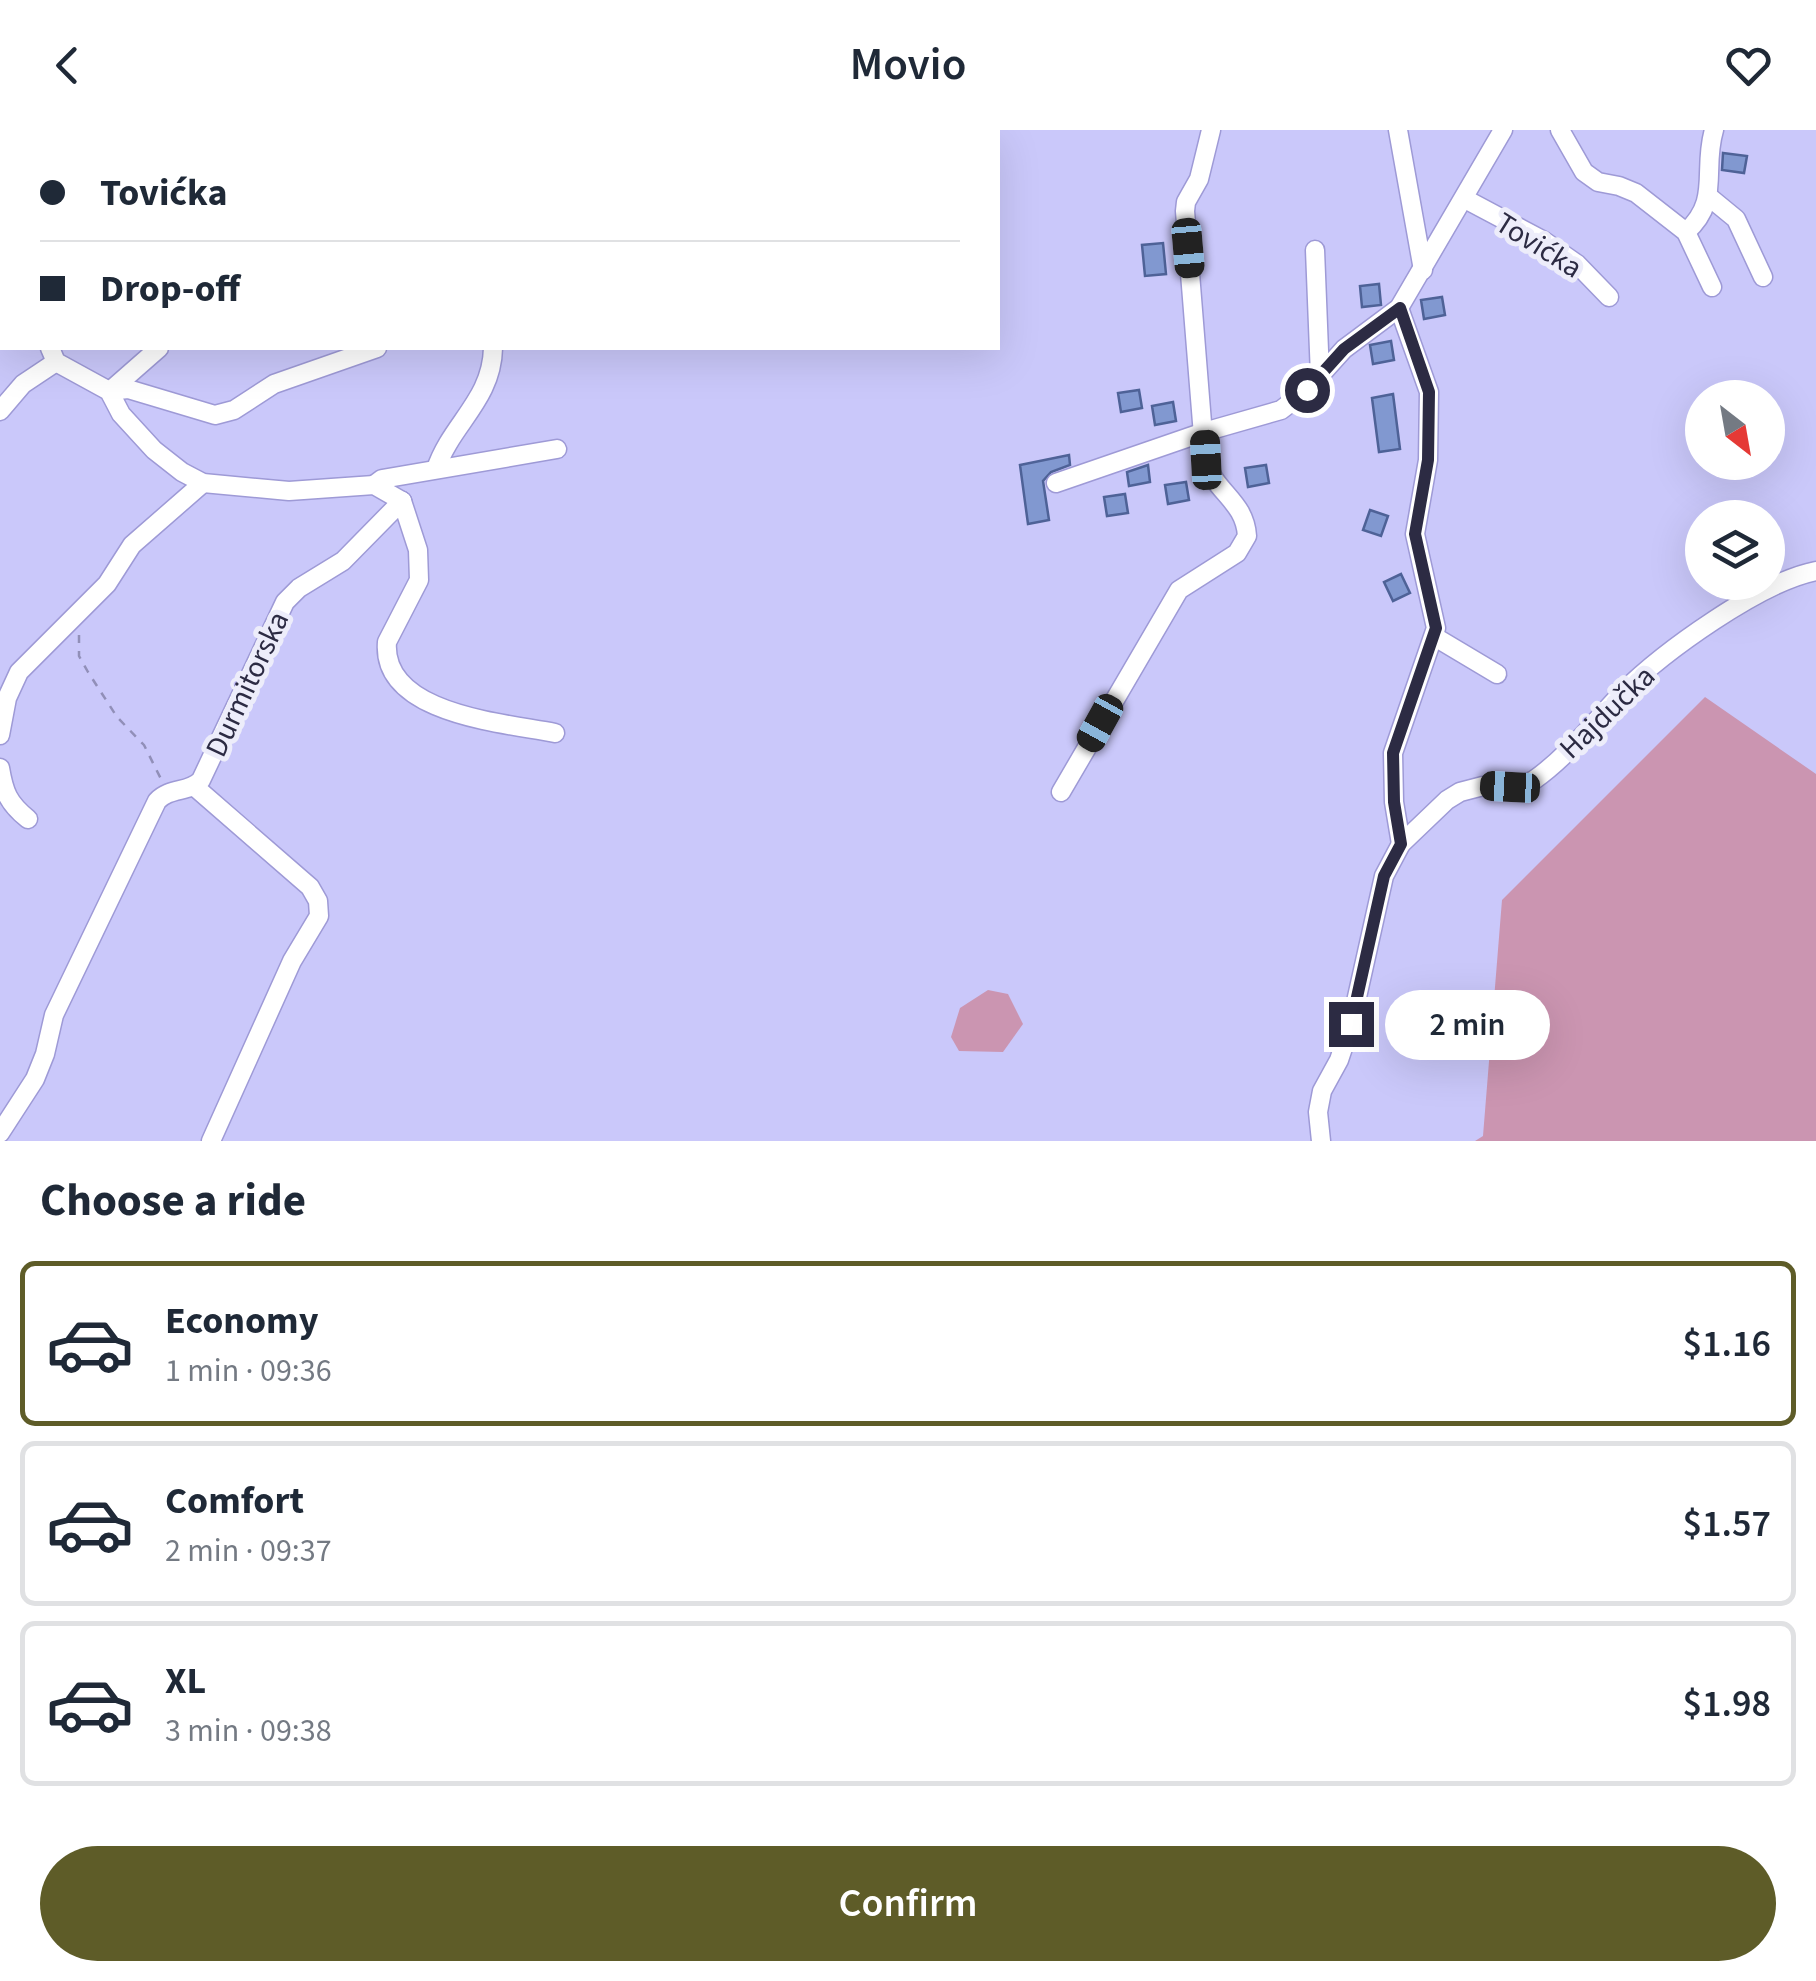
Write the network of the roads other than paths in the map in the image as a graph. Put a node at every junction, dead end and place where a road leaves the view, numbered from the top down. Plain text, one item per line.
1 (1211, 130) edge
2 (1398, 130) edge
3 (1503, 130) edge
4 (1560, 130) edge
5 (1714, 130) edge
6 (1708, 196) junction
7 (1464, 199) junction
8 (1686, 232) junction
9 (1315, 250) dead end
10 (1423, 270) junction
11 (1763, 278) dead end
12 (1712, 287) dead end
13 (1609, 297) dead end
14 (1400, 308) junction
15 (156, 350) edge
16 (371, 350) edge
17 (492, 350) edge
18 (53, 355) edge
19 (1320, 376) junction
20 (109, 391) junction
21 (0, 411) edge
22 (1204, 432) junction
23 (557, 449) dead end
24 (436, 469) junction
25 (203, 482) junction
26 (1056, 483) dead end
27 (374, 484) junction
28 (402, 501) junction
29 (1816, 570) edge
30 (1435, 637) junction
31 (1497, 674) dead end
32 (556, 733) dead end
33 (0, 735) edge
34 (0, 768) edge
35 (195, 786) junction
36 (1061, 792) dead end
37 (28, 819) dead end
38 (1401, 844) junction
39 (0, 1132) edge
40 (211, 1141) edge
41 (1321, 1141) edge

1 - 22 street
2 - 10 street
3 - 7 street, Tovićka
4 - 8 street
5 - 6 street
6 - 8 street
6 - 11 street
7 - 10 street, Tovićka
7 - 13 street, Tovićka
8 - 12 street
9 - 19 street
10 - 14 street, Tovićka
14 - 19 street, Tovićka
14 - 30 street
15 - 20 street
16 - 20 street
17 - 24 street
18 - 20 street
18 - 21 street
19 - 22 street, Tovićka
20 - 25 street
22 - 26 street, Tovićka
22 - 36 street
23 - 24 street
24 - 27 street
25 - 27 street
25 - 33 street
27 - 28 street
28 - 32 street
28 - 35 street, Durmitorska
29 - 38 street, Hajdučka
30 - 31 street
30 - 38 street
34 - 37 street
35 - 39 street, Durmitorska
35 - 40 street
38 - 41 street

